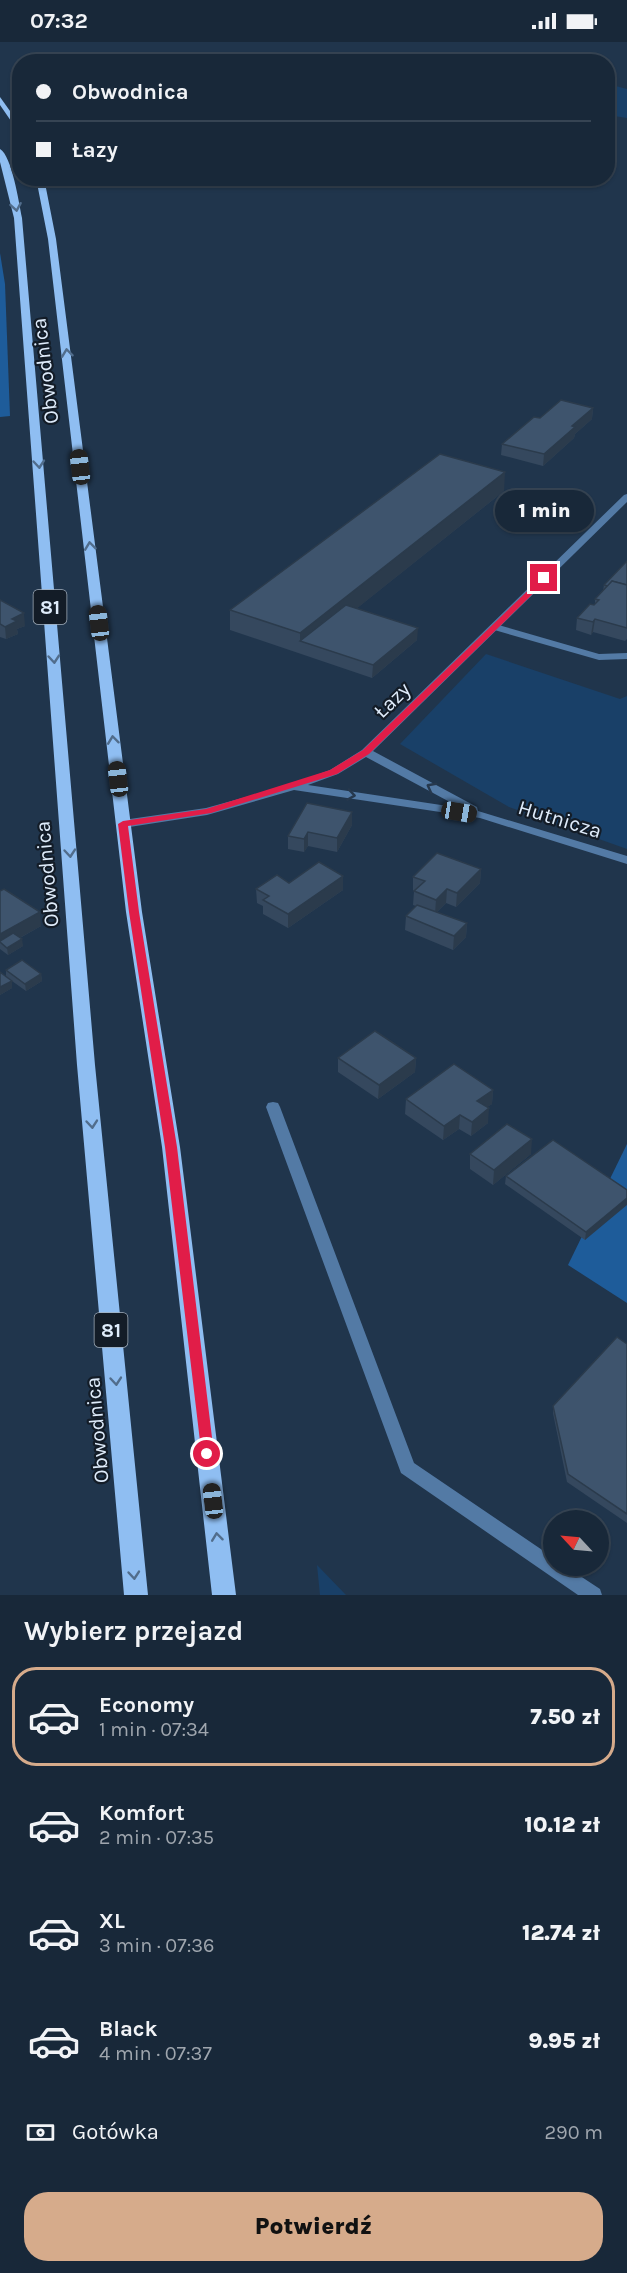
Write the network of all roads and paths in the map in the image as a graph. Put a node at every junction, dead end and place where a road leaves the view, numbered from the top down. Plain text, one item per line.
1 (0, 99) edge
2 (12, 119) edge
3 (0, 151) edge
4 (42, 186) edge
5 (627, 497) edge
6 (495, 627) junction
7 (627, 656) edge
8 (366, 752) junction
9 (293, 787) junction
10 (482, 815) junction
11 (123, 824) junction
12 (627, 860) edge
13 (273, 1107) dead end
14 (136, 1595) edge
15 (224, 1595) edge
16 (593, 1595) edge

1 - 2 main road
3 -> 14 main road, Obwodnica / 81
11 -> 4 main road, Obwodnica / 81
5 - 6 street, Łazy
6 - 7 street
6 - 8 street, Łazy
8 - 9 street, Łazy
10 -> 8 street
9 -> 10 street
9 - 11 street, Łazy
10 - 12 street, Hutnicza
15 -> 11 main road, Obwodnica / 81
13 - 16 street

